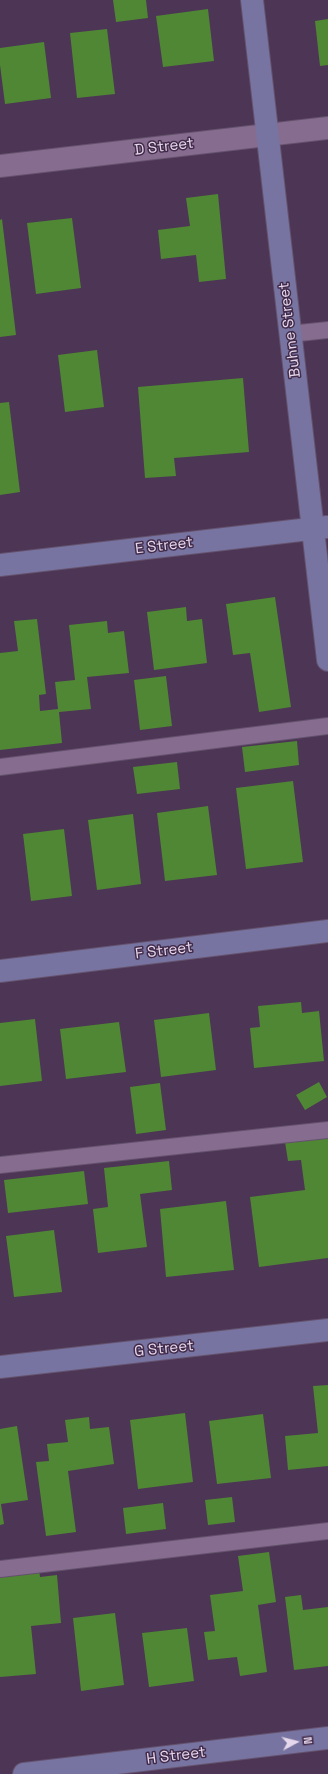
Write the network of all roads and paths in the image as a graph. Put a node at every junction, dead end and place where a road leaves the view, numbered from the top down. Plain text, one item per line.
1 (252, 0) edge
2 (328, 128) edge
3 (267, 135) junction
4 (0, 166) edge
5 (328, 330) edge
6 (290, 334) junction
7 (320, 528) edge
8 (0, 565) edge
9 (328, 660) edge
10 (328, 726) edge
11 (0, 767) edge
12 (328, 931) edge
13 (0, 971) edge
14 (328, 1130) edge
15 (0, 1165) edge
16 (328, 1330) edge
17 (0, 1367) edge
18 (328, 1532) edge
19 (0, 1569) edge
20 (328, 1738) edge
21 (24, 1774) edge

1 - 3 street, Buhne Street
2 - 3 street, D Street
3 - 4 street, D Street
3 - 6 street, Buhne Street
5 - 6 lane
6 - 7 street, Buhne Street
7 - 8 street, E Street
7 - 9 street, Buhne Street
10 - 11 lane
12 - 13 street, F Street
14 - 15 lane
16 - 17 street, G Street
18 - 19 lane
20 - 21 street, H Street

